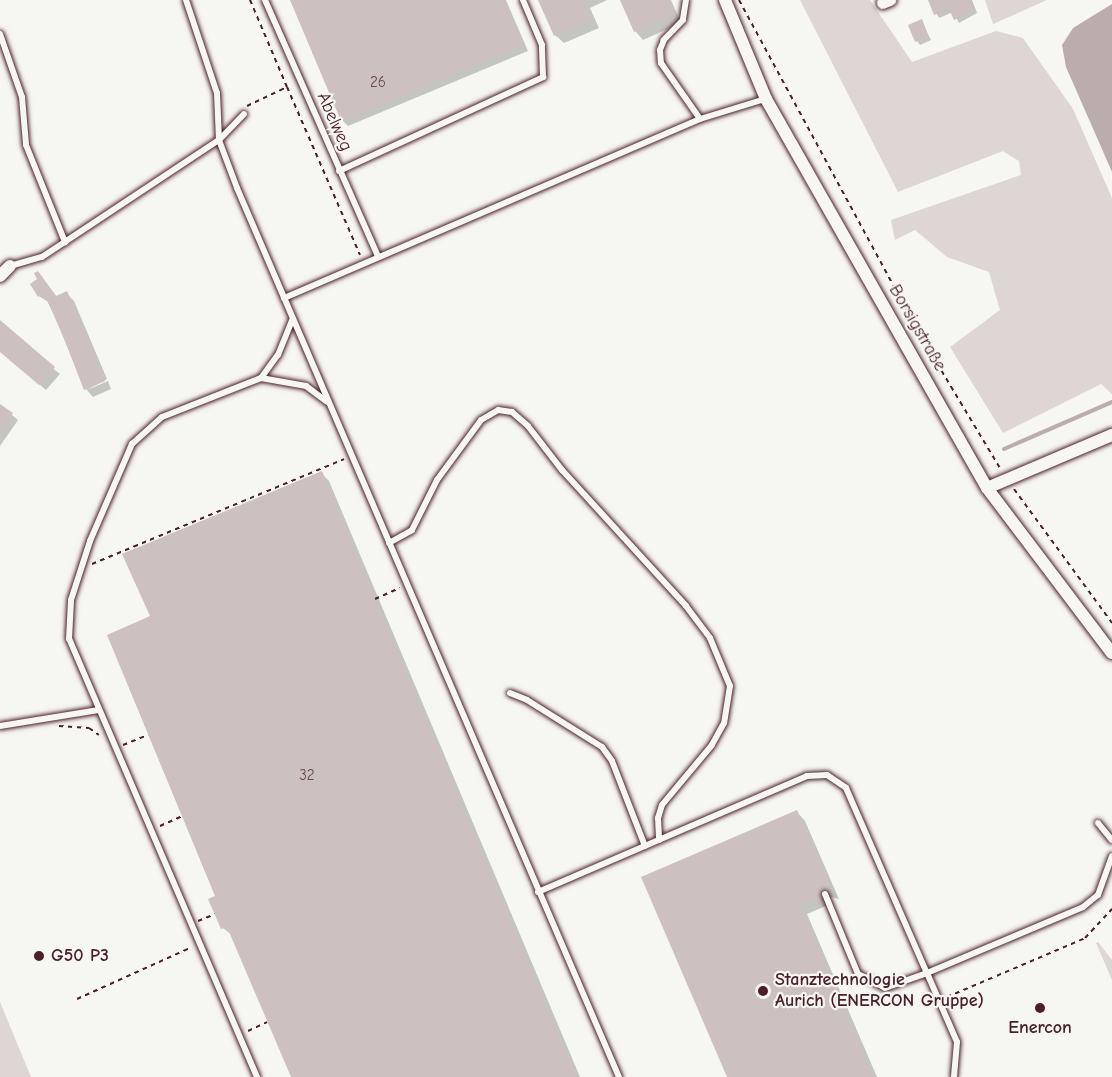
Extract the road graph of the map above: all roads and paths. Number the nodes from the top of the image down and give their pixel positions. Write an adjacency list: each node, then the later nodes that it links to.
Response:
1 (186, 0): 13 (lane)
2 (250, 0): 9 (path)
3 (265, 0): 14 (lane, Abelweg)
4 (523, 0): 14 (lane)
5 (686, 0): 12 (lane)
6 (724, 0): 10 (street, Borsigstraße)
7 (739, 0): 26 (path, Borsigstraße)
8 (0, 34): 15 (lane)
9 (287, 87): 11 (path); 17 (path)
10 (766, 99): 12 (lane); 27 (street, Borsigstraße)
11 (244, 114): 13 (lane)
12 (700, 119): 16 (lane)
13 (219, 140): 15 (lane); 20 (lane)
14 (339, 171): 16 (lane, Abelweg)
15 (65, 242): 18 (lane)
16 (378, 256): 17 (lane)
17 (363, 262): 20 (lane)
18 (10, 266): 19 (street)
19 (0, 276)
20 (284, 297): 21 (lane)
21 (292, 320): 22 (lane); 23 (lane)
22 (261, 378): 23 (lane); 29 (lane)
23 (330, 404): 25 (lane)
24 (1112, 435): 26 (street)
25 (352, 456): 28 (lane); 29 (path)
26 (1007, 479): 27 (street); 32 (path, Borsigstraße)
27 (987, 488): 33 (street, Borsigstraße)
28 (389, 543): 30 (lane); 44 (lane)
29 (81, 569): 35 (lane)
30 (407, 585): 31 (path); 48 (lane)
31 (375, 599)
32 (1112, 622)
33 (1112, 653)
34 (510, 693): 46 (lane)
35 (99, 710): 36 (lane); 38 (lane)
36 (0, 726)
37 (49, 727): 38 (path)
38 (110, 733): 40 (lane)
39 (148, 735): 40 (path)
40 (116, 748): 43 (lane)
41 (182, 816): 43 (path)
42 (1098, 823): 45 (lane)
43 (151, 830): 52 (lane)
44 (659, 840): 46 (lane); 54 (lane)
45 (1112, 840)
46 (645, 846): 48 (lane)
47 (1112, 856): 54 (lane)
48 (538, 892): 60 (lane)
49 (825, 894): 54 (lane)
50 (1112, 909): 56 (path)
51 (215, 914): 52 (path)
52 (192, 924): 53 (lane)
53 (200, 943): 55 (path); 58 (lane)
54 (927, 973): 56 (lane)
55 (76, 999)
56 (940, 1000): 61 (lane)
57 (267, 1022): 58 (path)
58 (239, 1035): 59 (lane)
59 (257, 1077)
60 (619, 1077)
61 (954, 1077)

